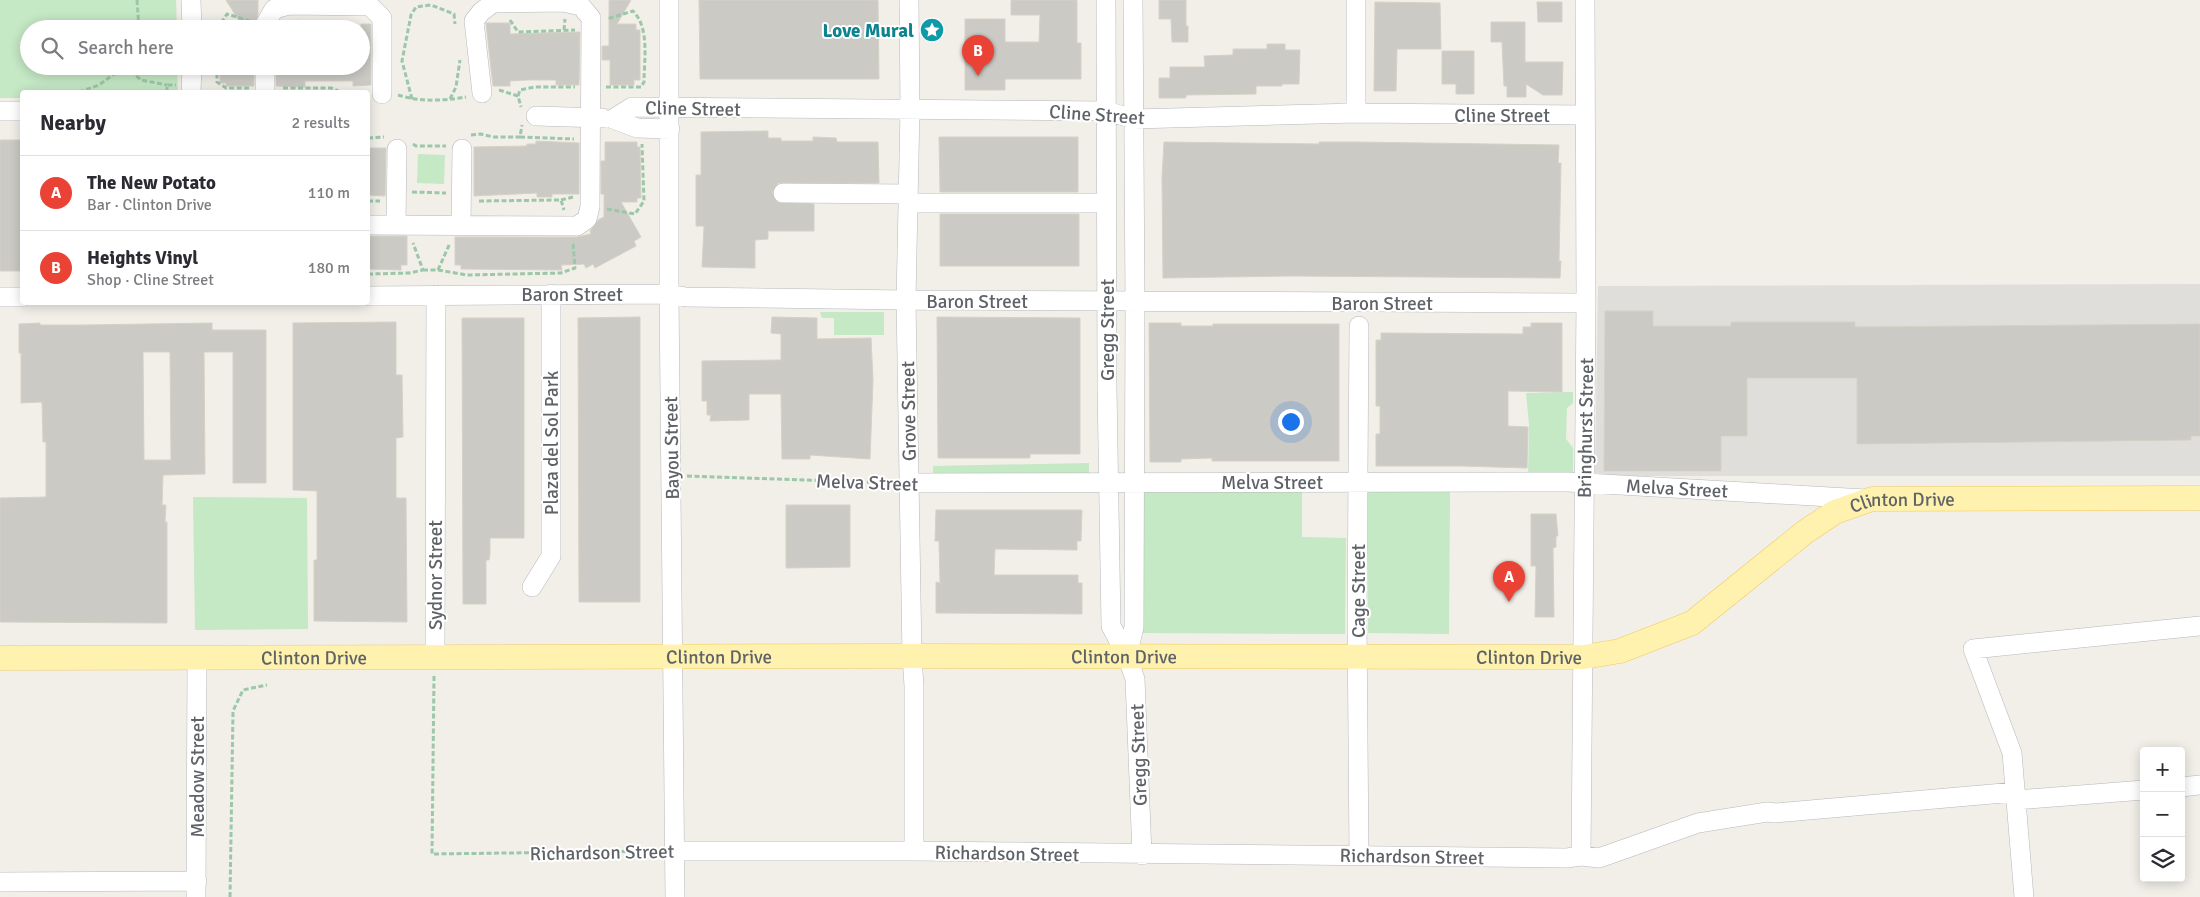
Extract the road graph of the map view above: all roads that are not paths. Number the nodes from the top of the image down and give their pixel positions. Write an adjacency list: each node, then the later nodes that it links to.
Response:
1 (192, 0): 8 (street)
2 (669, 0): 16 (street, Bayou Street)
3 (908, 0): 17 (street, Grove Street)
4 (1106, 0): 20 (street, Gregg Street)
5 (1132, 0): 25 (street, Gregg Street)
6 (1356, 0): 21 (street)
7 (1585, 0): 22 (street, Bringhurst Street)
8 (192, 20)
9 (269, 20): 14 (street)
10 (192, 75): 12 (street)
11 (265, 75): 13 (street)
12 (192, 90)
13 (265, 90)
14 (374, 93)
15 (482, 93): 24 (street)
16 (670, 109): 17 (street, Cline Street); 26 (street, Cline Street); 27 (street, Bayou Street)
17 (910, 110): 20 (street, Cline Street); 31 (street, Grove Street)
18 (0, 111): 19 (street)
19 (20, 111)
20 (1106, 111): 25 (street, Cline Street); 32 (street, Gregg Street)
21 (1356, 113): 22 (street, Cline Street); 25 (street, Cline Street)
22 (1585, 115): 45 (street, Bringhurst Street)
23 (527, 118): 24 (street, Cline Street)
24 (590, 118): 26 (street, Cline Street); 35 (street)
25 (1134, 118): 44 (street, Gregg Street)
26 (613, 119): 27 (street, Cline Street)
27 (670, 129): 37 (street, Bayou Street)
28 (460, 142): 35 (street)
29 (397, 143): 34 (street)
30 (783, 193): 31 (street)
31 (908, 198): 32 (street); 42 (street, Grove Street)
32 (1107, 203): 43 (street, Gregg Street)
33 (370, 225): 34 (street)
34 (404, 225): 35 (street)
35 (461, 225)
36 (551, 294): 37 (street, Baron Street); 38 (street, Baron Street); 54 (street, Plaza del Sol Park)
37 (669, 294): 42 (street, Baron Street); 56 (street, Bayou Street)
38 (436, 295): 39 (street, Baron Street); 63 (street, Sydnor Street)
39 (370, 296)
40 (0, 297): 41 (street)
41 (20, 297)
42 (906, 300): 43 (street, Baron Street); 50 (street, Grove Street)
43 (1108, 301): 44 (street, Baron Street); 47 (street, Gregg Street)
44 (1135, 302): 45 (street, Baron Street); 48 (street, Gregg Street)
45 (1586, 303): 51 (street, Bringhurst Street)
46 (1359, 326): 49 (street, Cage Street)
47 (1109, 482): 48 (street, Melva Street); 50 (street, Melva Street); 58 (street, Gregg Street)
48 (1135, 482): 49 (street, Melva Street); 58 (street, Gregg Street)
49 (1358, 482): 51 (street, Melva Street); 59 (street, Cage Street)
50 (910, 483): 57 (street, Grove Street)
51 (1584, 483): 53 (street, Melva Street); 60 (street, Bringhurst Street)
52 (2200, 498): 53 (main road, Clinton Drive)
53 (1872, 499): 60 (main road, Clinton Drive)
54 (532, 587)
55 (2200, 626): 67 (street)
56 (673, 656): 57 (main road, Clinton Drive); 63 (main road, Clinton Drive); 68 (street, Bayou Street)
57 (912, 656): 58 (main road, Clinton Drive); 69 (street, Grove Street)
58 (1127, 656): 59 (main road, Clinton Drive); 70 (street, Gregg Street)
59 (1358, 656): 60 (main road, Clinton Drive); 71 (street, Cage Street)
60 (1584, 657): 72 (street, Bringhurst Street)
61 (0, 658): 62 (main road, Clinton Drive)
62 (197, 658): 63 (main road, Clinton Drive); 74 (street, Meadow Street)
63 (435, 658)
64 (2200, 785): 65 (street)
65 (2185, 787)
66 (2140, 790): 67 (street, Richardson Street)
67 (2015, 796): 72 (street, Richardson Street); 76 (street)
68 (675, 851): 69 (street, Richardson Street); 75 (street, Bayou Street)
69 (914, 851): 70 (street, Richardson Street)
70 (1142, 855): 71 (street, Richardson Street)
71 (1359, 856): 72 (street, Richardson Street)
72 (1582, 856)
73 (0, 882): 74 (street)
74 (196, 889)
75 (675, 897)
76 (2024, 897)

